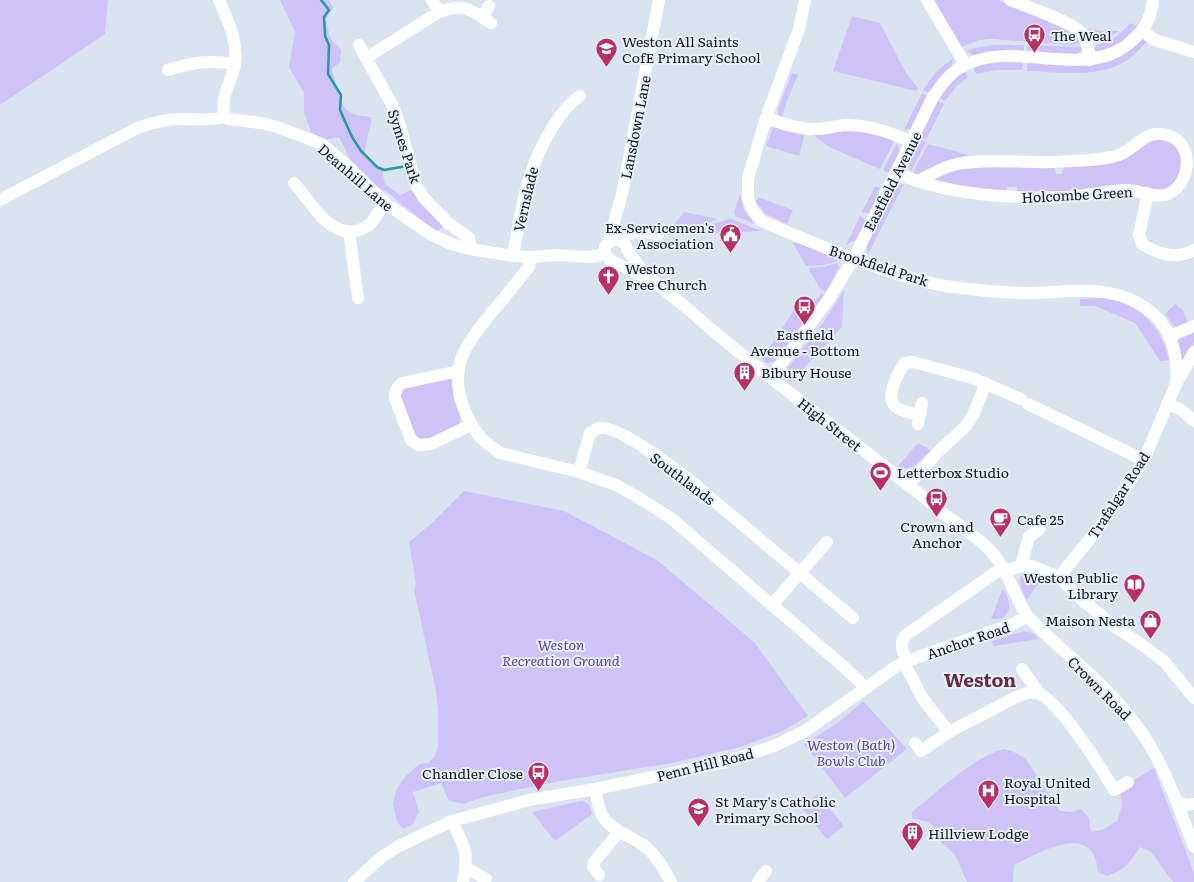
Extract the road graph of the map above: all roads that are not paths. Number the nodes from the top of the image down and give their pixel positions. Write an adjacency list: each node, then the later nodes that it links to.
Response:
1 (219, 0): 15 (street)
2 (432, 0): 9 (street)
3 (658, 0): 25 (street, Lansdown Lane)
4 (805, 0): 20 (street, Brookfield Park)
5 (927, 0): 16 (street)
6 (1010, 0): 14 (street)
7 (1153, 0): 10 (street, Eastfield Avenue)
8 (489, 6): 9 (street)
9 (439, 12): 13 (street)
10 (1142, 31): 12 (street); 14 (street, Eastfield Avenue)
11 (359, 45): 13 (street, Symes Park)
12 (1194, 52)
13 (366, 58): 33 (street, Symes Park)
14 (1090, 60): 16 (street, Eastfield Avenue)
15 (234, 64): 17 (street); 19 (street)
16 (965, 64): 21 (street, Eastfield Avenue)
17 (168, 70)
18 (580, 96): 35 (street, Vernslade)
19 (225, 117): 27 (street, Deanhill Lane); 28 (street, Deanhill Lane)
20 (766, 118): 21 (street); 38 (street, Brookfield Park)
21 (911, 142): 22 (street, Eastfield Avenue)
22 (896, 173): 23 (street, Holcombe Green); 38 (street, Eastfield Avenue)
23 (919, 181): 26 (street, Holcombe Green); 26 (street, Holcombe Green)
24 (294, 183): 29 (street)
25 (622, 194): 31 (street, Lansdown Lane); 32 (street, Lansdown Lane)
26 (1148, 194): 34 (street)
27 (0, 200)
28 (385, 203): 29 (street); 33 (street, Deanhill Lane)
29 (349, 232): 40 (street)
30 (658, 235): 32 (street)
31 (609, 241): 32 (street); 37 (street)
32 (625, 244): 37 (street); 39 (street, High Street)
33 (470, 249): 35 (street, Deanhill Lane)
34 (1194, 250)
35 (513, 256): 36 (street, Deanhill Lane)
36 (530, 258): 37 (street, Deanhill Lane); 44 (street)
37 (610, 258): 39 (street, High Street)
38 (854, 258): 42 (street, Brookfield Park); 45 (street, Eastfield Avenue)
39 (656, 281): 45 (street, High Street)
40 (361, 292)
41 (1194, 326): 42 (street)
42 (1170, 336): 47 (street, Brookfield Park)
43 (1194, 352): 47 (street, Trafalgar Road)
44 (459, 371): 51 (street); 51 (street)
45 (771, 377): 54 (street, High Street)
46 (986, 383): 49 (street); 52 (street); 54 (street)
47 (1176, 384): 48 (street, Trafalgar Road)
48 (1167, 404): 50 (street); 52 (street, Trafalgar Road)
49 (920, 414)
50 (1194, 421)
51 (471, 425): 53 (street)
52 (1144, 460): 60 (street, Trafalgar Road)
53 (579, 472): 59 (street, Southlands); 61 (street)
54 (908, 485): 58 (street, High Street)
55 (1040, 528): 57 (street)
56 (825, 541): 59 (street)
57 (1021, 566): 58 (street); 60 (street)
58 (1003, 569): 62 (street, Crown Road); 64 (street)
59 (800, 573): 61 (street); 63 (street, Southlands)
60 (1059, 576): 68 (street)
61 (772, 605): 66 (street)
62 (1027, 616): 64 (street, Anchor Road); 73 (street, Crown Road)
63 (853, 618)
64 (905, 662): 66 (street, Penn Hill Road); 69 (street)
65 (1022, 669): 67 (street)
66 (866, 688): 72 (street, Penn Hill Road)
67 (1039, 693): 69 (street); 71 (street)
68 (1194, 698)
69 (948, 732): 70 (street)
70 (915, 743)
71 (1128, 782)
72 (595, 789): 75 (street, Penn Hill Road); 76 (street)
73 (1177, 801): 74 (street); 77 (street, Crown Road)
74 (1194, 804)
75 (452, 821): 78 (street); 81 (street, Penn Hill Road)
76 (619, 832): 80 (street); 84 (street)
77 (1194, 847)
78 (466, 868): 82 (street); 83 (street)
79 (766, 872): 85 (street)
80 (599, 875)
81 (354, 882)
82 (463, 882)
83 (484, 882)
84 (671, 882)
85 (758, 882)

